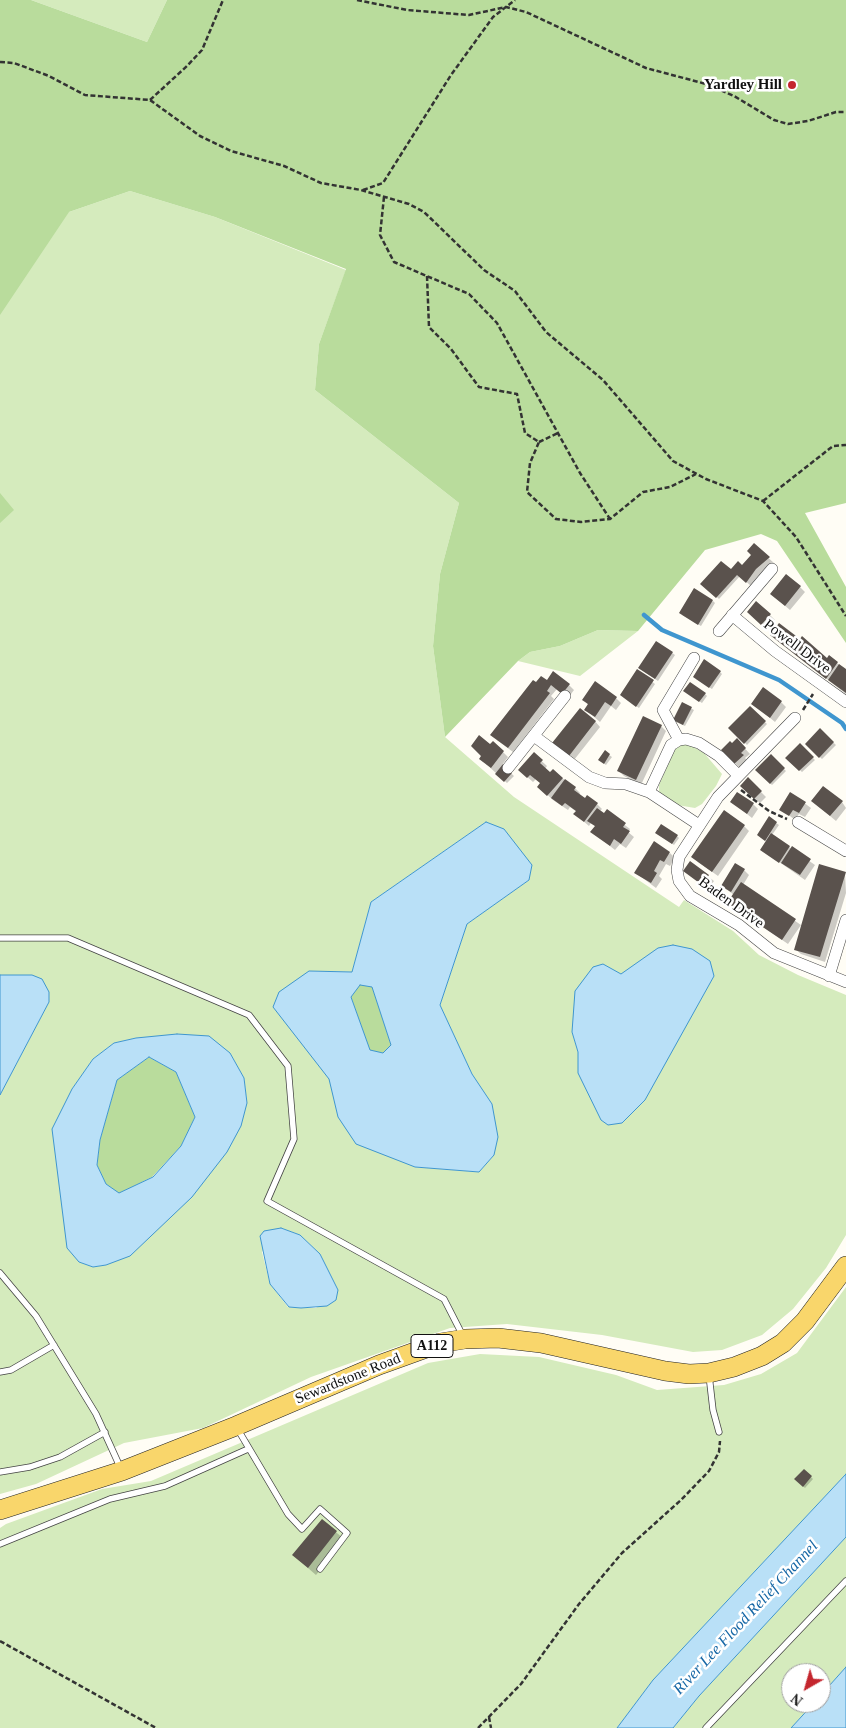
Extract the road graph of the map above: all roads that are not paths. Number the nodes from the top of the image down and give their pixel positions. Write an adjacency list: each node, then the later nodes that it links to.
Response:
1 (772, 569): 2 (street)
2 (732, 615): 3 (street); 6 (street, Powell Drive)
3 (718, 631)
4 (694, 658): 9 (street)
5 (565, 696): 8 (street)
6 (846, 702)
7 (795, 718): 11 (street, Baden Drive)
8 (534, 736): 10 (street); 12 (street)
9 (679, 740): 11 (street); 12 (street)
10 (508, 768)
11 (735, 779): 14 (street, Baden Drive)
12 (649, 792): 14 (street)
13 (798, 822): 15 (street)
14 (699, 825): 18 (street, Baden Drive)
15 (846, 852)
16 (846, 920): 18 (street)
17 (0, 938): 22 (lane)
18 (829, 976): 19 (street, Baden Drive)
19 (846, 982)
20 (846, 1266): 25 (main road, Sewardstone Road / A112)
21 (0, 1273): 23 (lane)
22 (465, 1339): 25 (main road, Sewardstone Road / A112); 26 (main road, Sewardstone Road / A112)
23 (54, 1345): 24 (lane); 27 (lane)
24 (0, 1372)
25 (709, 1373): 28 (lane)
26 (236, 1426): 29 (lane); 30 (main road, Sewardstone Road / A112)
27 (105, 1432): 30 (lane); 31 (lane)
28 (719, 1432)
29 (248, 1449): 33 (lane); 34 (lane)
30 (122, 1470): 32 (main road, Sewardstone Road / A112)
31 (0, 1472)
32 (0, 1510)
33 (0, 1544)
34 (320, 1569)
35 (846, 1580): 36 (lane)
36 (706, 1728)

